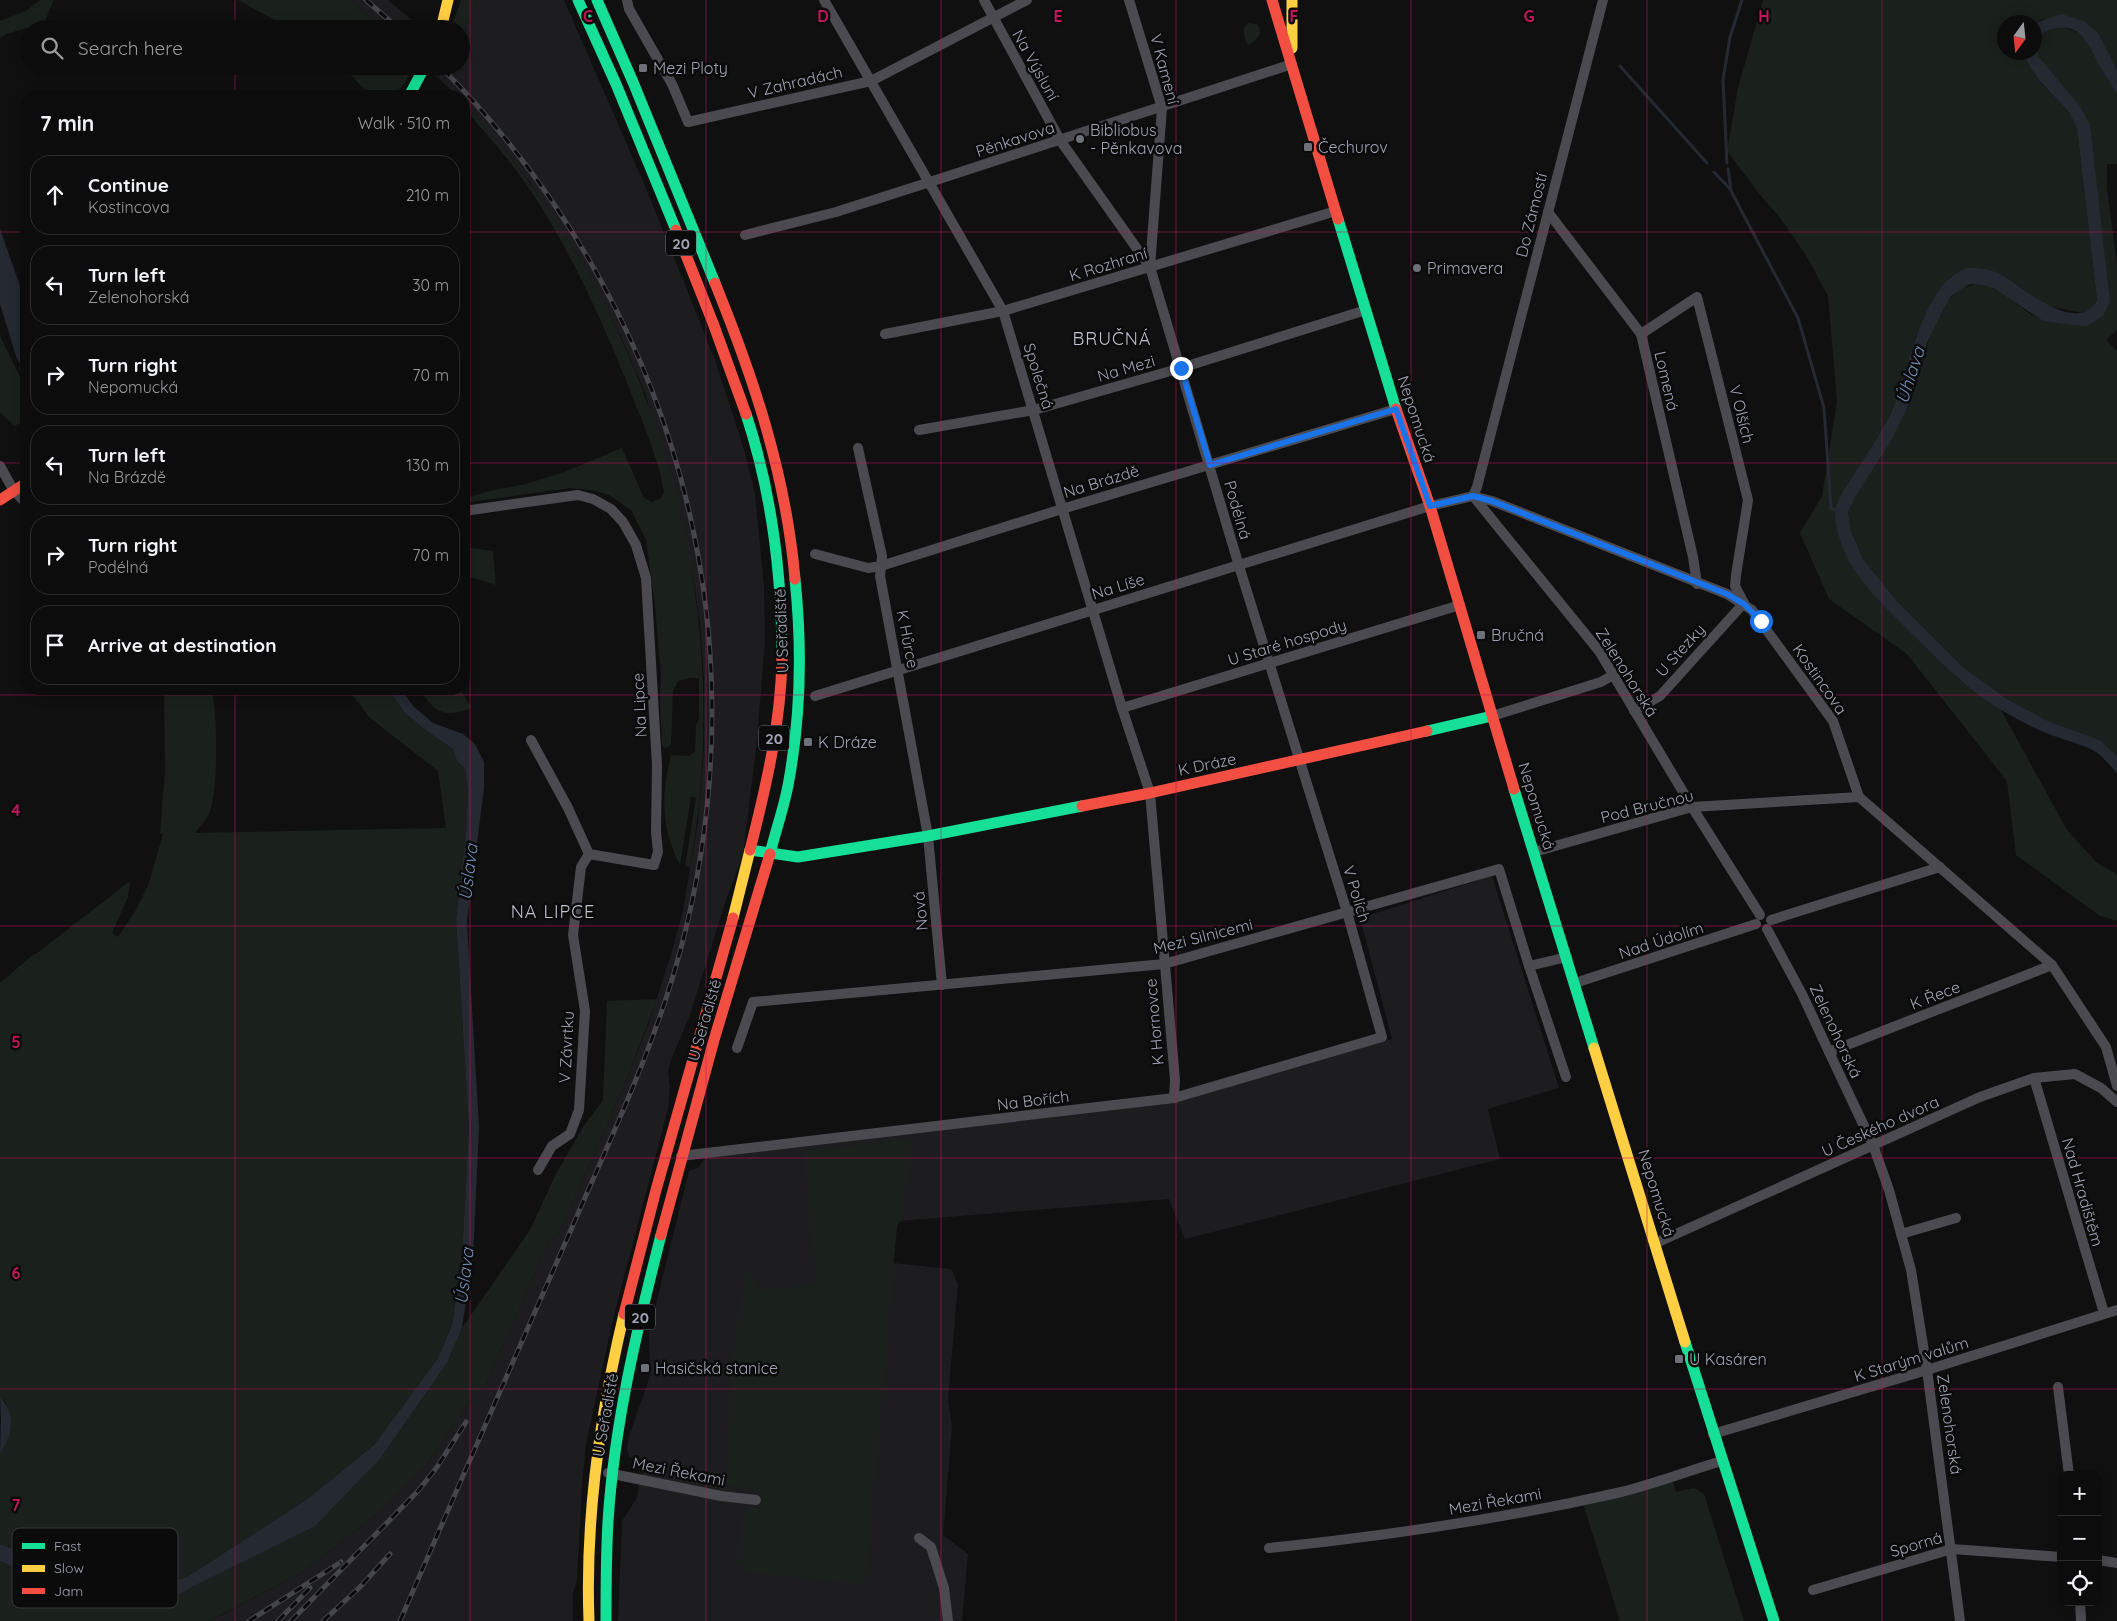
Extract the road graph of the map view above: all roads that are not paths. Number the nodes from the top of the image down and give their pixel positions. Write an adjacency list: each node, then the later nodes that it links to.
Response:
1 (448, 0): 14 (main road)
2 (578, 0): 66 (main road, U Seřadiště / 20)
3 (597, 0): 15 (main road, 20)
4 (609, 0): 15 (main road)
5 (627, 0): 18 (street, V Zahradách)
6 (824, 0): 18 (street, Společná)
7 (984, 0): 13 (street, Na Výsluní)
8 (1027, 0): 13 (street, V Zahradách)
9 (1130, 0): 20 (street, V Kamení)
10 (1272, 0): 16 (main road, Nepomucká)
11 (1292, 0): 16 (main road)
12 (1603, 0): 24 (street, Do Zámostí)
13 (993, 17): 18 (street, V Zahradách); 21 (street, Na Výsluní)
14 (443, 20)
15 (619, 49): 69 (main road, U Seřadiště / 20)
16 (1292, 64): 20 (street, Pěnkavova); 23 (main road, Nepomucká)
17 (420, 75): 19 (main road)
18 (871, 81): 22 (street, Společná)
19 (412, 90)
20 (1162, 108): 21 (street, Pěnkavova); 26 (street, V Kamení)
21 (1060, 140): 22 (street, Pěnkavova); 26 (street, Na Výsluní)
22 (930, 182): 25 (street, Pěnkavova); 28 (street, Společná)
23 (1336, 211): 26 (street, K Rozhraní); 27 (main road, Nepomucká)
24 (1548, 212): 30 (street, Lomená); 40 (street, Do Zámostí)
25 (745, 235)
26 (1150, 267): 28 (street, K Rozhraní); 31 (street, Podélná)
27 (1366, 310): 31 (street, Na Mezi); 32 (main road, Nepomucká)
28 (1003, 312): 29 (street, K Rozhraní); 33 (street, Společná)
29 (885, 334)
30 (1641, 334): 49 (street, Lomená); 50 (street, V Olších)
31 (1181, 368): 33 (street, Na Mezi); 36 (street, Podélná)
32 (1396, 409): 36 (street, Na Brázdě); 43 (main road, Nepomucká)
33 (1034, 410): 34 (street, Na Mezi); 44 (street, Společná)
34 (918, 430)
35 (858, 448): 47 (street, K Hůrce)
36 (1210, 465): 44 (street, Na Brázdě); 48 (street, Podélná)
37 (0, 466): 39 (street)
38 (20, 487): 39 (main road)
39 (14, 491): 41 (street); 42 (main road)
40 (1473, 496): 43 (street); 49 (street, Kostincova); 55 (street, Zelenohorská)
41 (20, 497)
42 (0, 500)
43 (1430, 506): 48 (street, Na Líše); 51 (main road, Nepomucká)
44 (1062, 508): 47 (street, Na Brázdě); 52 (street, Společná)
45 (470, 510): 68 (street, Na Lipce)
46 (815, 554): 47 (street, Na Brázdě)
47 (881, 566): 54 (street, K Hůrce)
48 (1239, 566): 52 (street, Na Líše); 53 (street, Podélná)
49 (1697, 584): 50 (street, Kostincova)
50 (1744, 604): 58 (street, U Stezky); 63 (street, Kostincova)
51 (1460, 605): 53 (street, U Staré hospody); 59 (main road, Nepomucká)
52 (1094, 609): 54 (street, Na Líše); 57 (street, Společná)
53 (1270, 663): 57 (street, U Staré hospody); 61 (street, Podélná)
54 (898, 669): 56 (street, Na Líše); 65 (street, K Hůrce)
55 (1613, 675): 58 (street, Zelenohorská); 59 (street)
56 (815, 696)
57 (1122, 708): 62 (street, Společná)
58 (1634, 710): 64 (street, Zelenohorská)
59 (1492, 716): 61 (main road, K Dráze); 67 (main road, Nepomucká)
60 (531, 740): 68 (street)
61 (1300, 760): 62 (main road, K Dráze); 71 (street, V Polích)
62 (1150, 793): 65 (main road, K Dráze); 75 (street, K Hornovce)
63 (1859, 797): 64 (street, Pod Bručnou); 70 (street, Kostincova)
64 (1692, 807): 67 (street, Pod Bručnou); 72 (street, Zelenohorská)
65 (928, 836): 69 (main road, K Dráze); 79 (street, Nová)
66 (750, 850): 69 (main road, K Dráze); 100 (main road, U Seřadiště / 20)
67 (1534, 852): 74 (main road, Nepomucká)
68 (589, 854): 90 (street, V Závrtku)
69 (770, 854): 89 (main road, U Seřadiště / 20)
70 (1940, 868): 73 (street); 76 (street, Kostincova)
71 (1347, 912): 75 (street, Mezi Silnicemi); 77 (street, Mezi Silnicemi); 80 (street, V Polích)
72 (1758, 920): 73 (street); 78 (street, Nad Údolím)
73 (1769, 925): 82 (street, Zelenohorská)
74 (1567, 957): 77 (street); 78 (main road, Nepomucká)
75 (1164, 964): 79 (street, Mezi Silnicemi); 86 (street, K Hornovce)
76 (2052, 965): 82 (street, K Řece); 85 (street, Kostincova)
77 (1529, 966): 83 (street)
78 (1575, 983): 93 (main road, Nepomucká)
79 (942, 984): 81 (street, Mezi Silnicemi)
80 (1382, 1037): 86 (street, Na Bořích)
81 (737, 1048)
82 (1829, 1052): 88 (street, Zelenohorská)
83 (1566, 1077)
84 (2034, 1078): 87 (street, U Českého dvora); 88 (street, U Českého dvora); 95 (street, Nad Hradištěm)
85 (2117, 1086)
86 (1174, 1098): 89 (street, Na Bořích)
87 (2117, 1102)
88 (1873, 1145): 92 (street, Zelenohorská); 93 (street, U Českého dvora)
89 (681, 1156): 102 (main road, U Seřadiště / 20)
90 (538, 1170)
91 (1956, 1218): 92 (street)
92 (1901, 1234): 96 (street, Zelenohorská)
93 (1656, 1243): 98 (main road, Nepomucká)
94 (2117, 1310): 95 (street, K Starým valům)
95 (2104, 1313): 96 (street, K Starým valům)
96 (1928, 1370): 98 (street, K Starým valům); 106 (street, Zelenohorská)
97 (2058, 1387): 101 (street)
98 (1713, 1434): 99 (main road, Nepomucká)
99 (1722, 1460): 105 (street, Mezi Řekami); 115 (main road, Nepomucká)
100 (595, 1471): 102 (street, Mezi Řekami); 112 (main road, U Seřadiště / 20)
101 (2068, 1471)
102 (611, 1474): 103 (street, Mezi Řekami); 113 (main road, U Seřadiště / 20)
103 (756, 1500)
104 (919, 1538): 114 (street)
105 (1269, 1548)
106 (1952, 1548): 107 (street, Sporná); 110 (street, Sporná); 116 (street, Zelenohorská)
107 (2057, 1557)
108 (2102, 1561): 109 (street)
109 (2117, 1563)
110 (1813, 1590)
111 (2080, 1606): 117 (street)
112 (589, 1621)
113 (606, 1621)
114 (948, 1621)
115 (1774, 1621)
116 (1960, 1621)
117 (2081, 1621)

